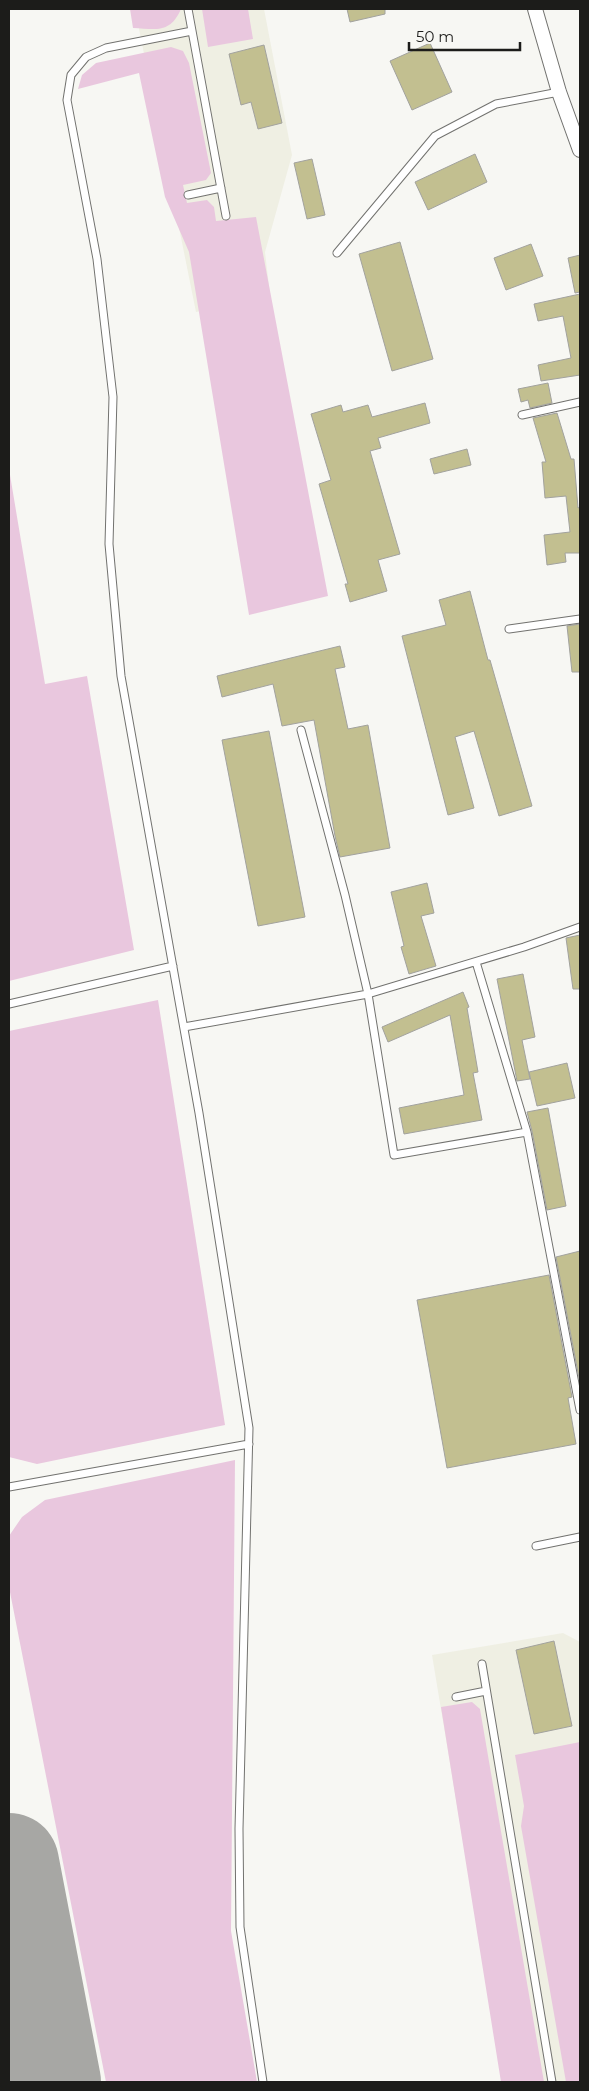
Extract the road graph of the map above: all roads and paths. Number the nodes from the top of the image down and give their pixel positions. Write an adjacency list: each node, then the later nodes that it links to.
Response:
1 (188, 9): 3 (lane)
2 (535, 9): 4 (street)
3 (192, 31): 6 (lane); 17 (lane)
4 (559, 92): 5 (street); 9 (lane)
5 (580, 150)
6 (221, 188): 7 (lane); 8 (lane)
7 (188, 195)
8 (226, 216)
9 (337, 254)
10 (580, 402): 11 (lane)
11 (522, 414)
12 (580, 619): 13 (lane)
13 (509, 629)
14 (301, 730): 18 (lane)
15 (580, 927): 16 (lane)
16 (476, 962): 18 (lane); 21 (lane)
17 (173, 966): 19 (lane); 20 (lane)
18 (368, 994): 20 (lane); 21 (lane)
19 (9, 1004)
20 (184, 1027): 23 (lane)
21 (527, 1132): 22 (lane)
22 (580, 1410)
23 (249, 1444): 24 (lane); 30 (lane)
24 (9, 1487)
25 (580, 1537): 26 (lane)
26 (536, 1546)
27 (482, 1664): 28 (lane)
28 (486, 1691): 29 (lane); 31 (lane)
29 (456, 1697)
30 (263, 2082)
31 (552, 2082)

